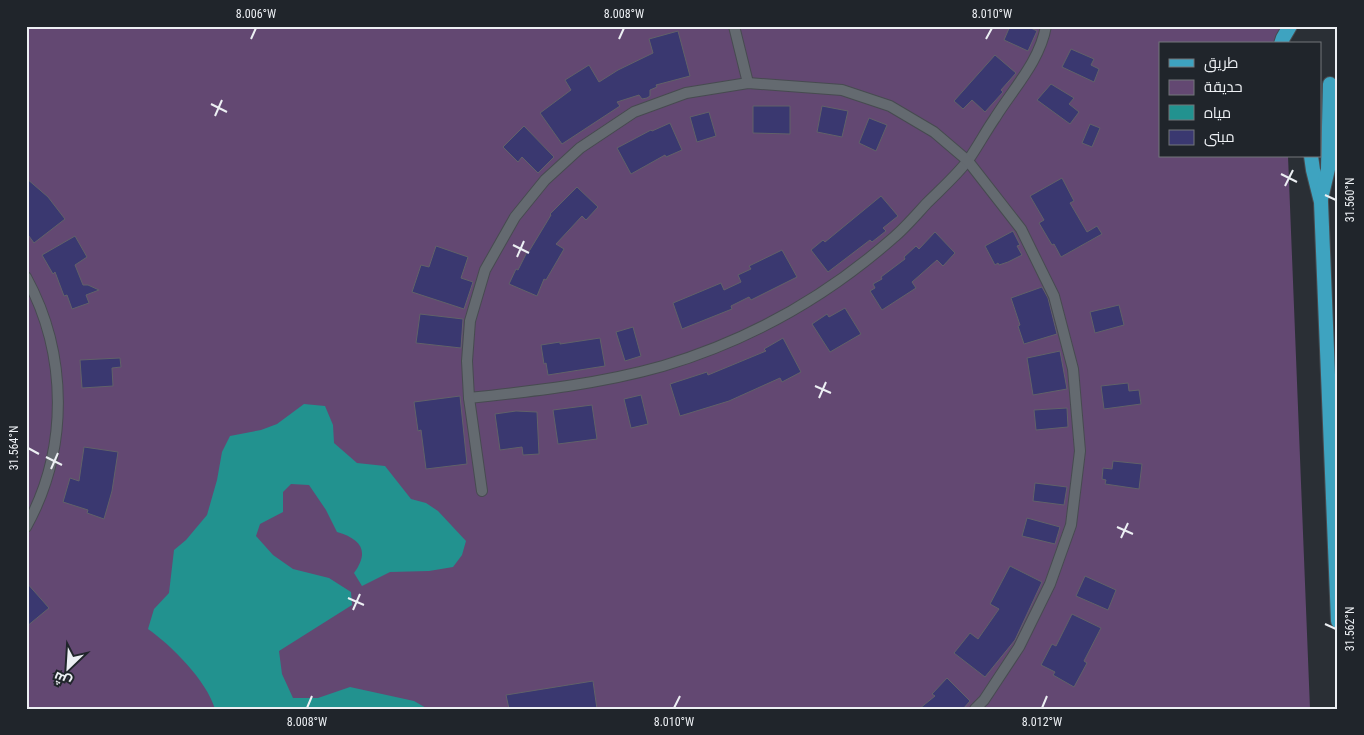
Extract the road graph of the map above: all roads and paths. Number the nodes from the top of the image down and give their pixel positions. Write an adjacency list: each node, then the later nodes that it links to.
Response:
1 (734, 26): 6 (street)
2 (1046, 26): 8 (street)
3 (1290, 26): 4 (main road)
4 (1282, 42)
5 (1329, 83): 9 (main road)
6 (748, 84): 8 (street); 11 (street)
7 (1311, 158): 9 (main road)
8 (968, 161): 11 (street); 15 (street)
9 (1320, 202): 14 (main road)
10 (26, 277): 13 (street)
11 (469, 398): 12 (street)
12 (482, 491)
13 (26, 527)
14 (1338, 621)
15 (987, 704): 16 (street)
16 (975, 709)

